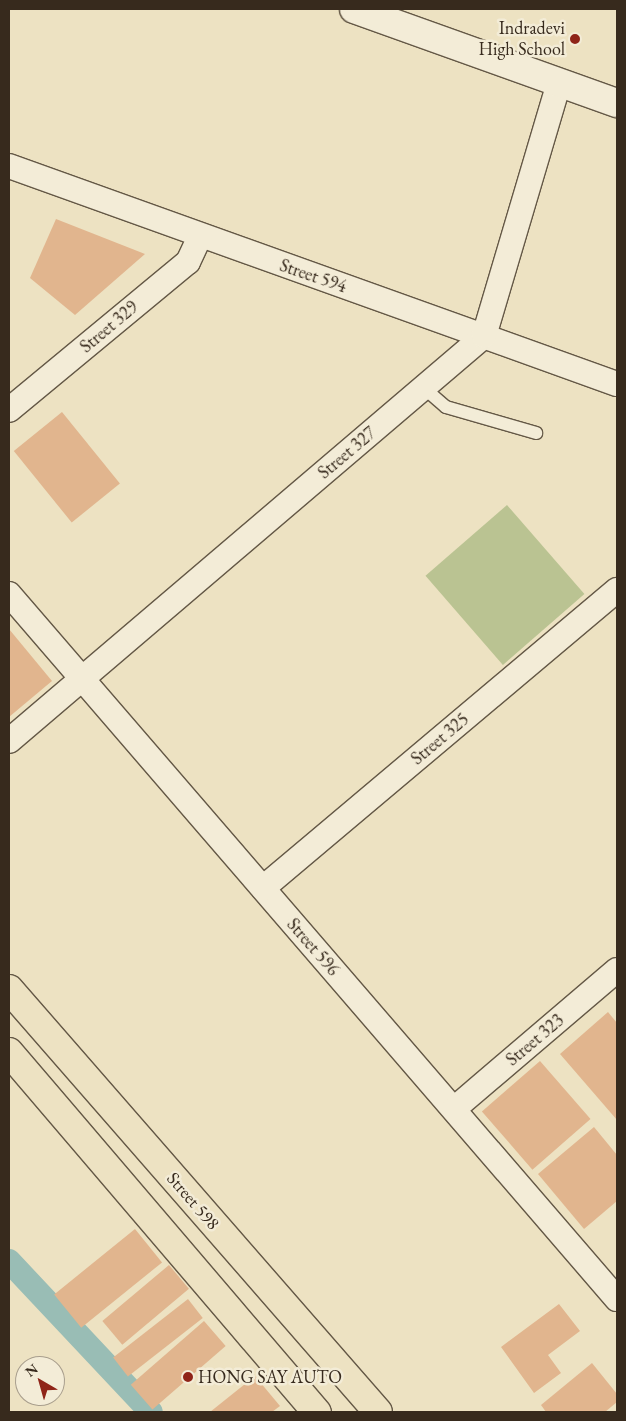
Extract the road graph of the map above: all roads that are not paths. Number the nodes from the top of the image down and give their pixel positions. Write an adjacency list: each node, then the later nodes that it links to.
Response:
1 (354, 9): 2 (street)
2 (559, 83): 3 (street); 6 (street)
3 (617, 103)
4 (9, 166): 5 (street, Street 594)
5 (200, 236): 6 (street, Street 594); 9 (street, Street 329)
6 (484, 336): 7 (street, Street 594); 8 (street, Street 327)
7 (617, 384)
8 (424, 388): 10 (lane); 13 (street, Street 327)
9 (9, 410)
10 (536, 433)
11 (617, 590): 15 (street, Street 325)
12 (9, 594): 13 (street, Street 596)
13 (82, 679): 14 (street, Street 327); 15 (street, Street 596)
14 (9, 741)
15 (262, 888): 19 (street, Street 596)
16 (617, 970): 19 (street, Street 323)
17 (9, 989): 22 (main road, Street 598)
18 (12, 1061): 21 (main road)
19 (454, 1109): 20 (street, Street 596)
20 (617, 1298)
21 (317, 1412)
22 (378, 1412)

